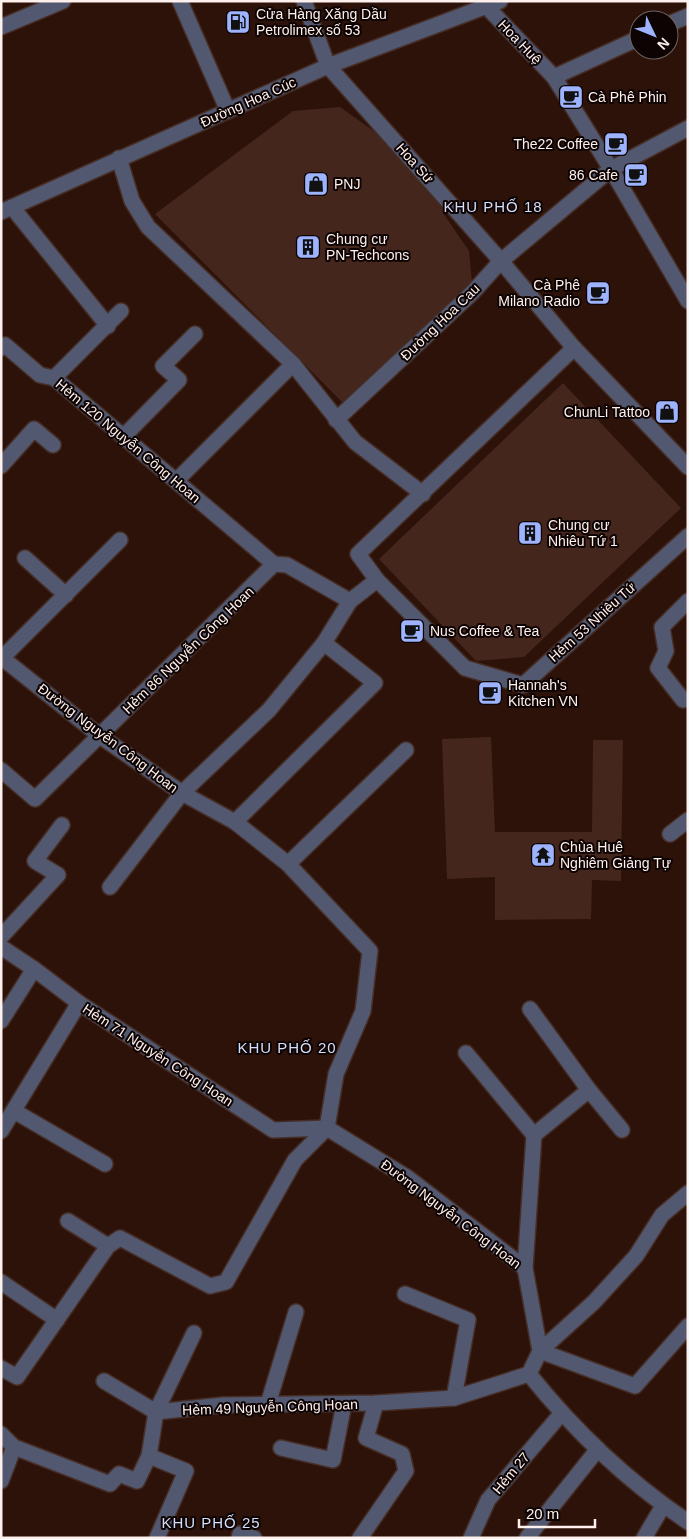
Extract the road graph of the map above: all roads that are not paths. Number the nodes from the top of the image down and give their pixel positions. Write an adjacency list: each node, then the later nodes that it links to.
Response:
1 (63, 1): 5 (street)
2 (180, 1): 9 (street)
3 (304, 1): 7 (street, Hoa Sứ)
4 (493, 4): 7 (street, Đường Hoa Cúc); 8 (street, Hoa Huệ)
5 (1, 27)
6 (629, 43): 8 (street)
7 (328, 66): 9 (street, Đường Hoa Cúc); 14 (street, Hoa Sứ)
8 (554, 77): 12 (street, Hoa Huệ)
9 (228, 111): 11 (street, Đường Hoa Cúc)
10 (688, 128): 12 (street, Đường Hoa Cau)
11 (119, 158): 13 (street, Đường Hoa Cúc); 21 (street)
12 (611, 168): 14 (street, Đường Hoa Cau); 15 (street, Hoa Huệ)
13 (6, 210): 17 (street)
14 (501, 261): 20 (street, Hoa Sứ); 23 (street, Đường Hoa Cau)
15 (688, 301)
16 (121, 311): 17 (street)
17 (108, 326): 22 (street)
18 (195, 334): 24 (street)
19 (1, 348): 22 (street, Hẻm 120 Nguyễn Công Hoan)
20 (574, 348): 27 (street, Hoa Sứ); 29 (street)
21 (293, 364): 23 (street); 28 (street)
22 (54, 378): 24 (street, Hẻm 120 Nguyễn Công Hoan)
23 (336, 420): 29 (street)
24 (124, 436): 28 (street, Hẻm 120 Nguyễn Công Hoan)
25 (53, 445): 26 (street)
26 (1, 466)
27 (688, 468)
28 (177, 480): 33 (street, Hẻm 120 Nguyễn Công Hoan)
29 (423, 494): 34 (street)
30 (688, 536): 34 (street, Hẻm 53 Nhiêu Tứ)
31 (120, 540): 35 (street)
32 (25, 558): 35 (street)
33 (274, 564): 36 (street); 41 (street, Hẻm 86 Nguyễn Công Hoan)
34 (377, 580): 36 (street)
35 (66, 595): 39 (street)
36 (350, 601): 38 (street)
37 (688, 601): 40 (street)
38 (324, 643): 44 (street); 46 (street)
39 (2, 657): 41 (street, Đường Nguyễn Công Hoan)
40 (683, 700)
41 (100, 736): 43 (street, Hẻm 86 Nguyễn Công Hoan); 44 (street, Đường Nguyễn Công Hoan)
42 (406, 750): 49 (street)
43 (1, 770)
44 (182, 793): 46 (street, Đường Nguyễn Công Hoan); 50 (street)
45 (688, 820): 48 (street)
46 (235, 822): 49 (street, Đường Nguyễn Công Hoan)
47 (62, 825): 51 (street)
48 (670, 834)
49 (288, 864): 60 (street, Đường Nguyễn Công Hoan)
50 (110, 887)
51 (1, 937)
52 (1, 947): 53 (street, Hẻm 71 Nguyễn Công Hoan)
53 (34, 968): 54 (street, Hẻm 71 Nguyễn Công Hoan); 56 (street)
54 (79, 1003): 59 (street); 60 (street, Hẻm 71 Nguyễn Công Hoan)
55 (530, 1009): 58 (street)
56 (1, 1021)
57 (466, 1053): 63 (street)
58 (589, 1090): 61 (street); 63 (street)
59 (14, 1110): 62 (street); 64 (street)
60 (327, 1128): 67 (street); 68 (street, Đường Nguyễn Công Hoan)
61 (622, 1130)
62 (1, 1131)
63 (534, 1135): 68 (street)
64 (104, 1164)
65 (688, 1193): 75 (street)
66 (68, 1221): 67 (street)
67 (108, 1246): 72 (street)
68 (525, 1268): 75 (street, Đường Nguyễn Công Hoan)
69 (1, 1282): 72 (street)
70 (405, 1294): 79 (street)
71 (296, 1312): 80 (street)
72 (57, 1320): 76 (street)
73 (688, 1326): 75 (street)
74 (194, 1333): 83 (street)
75 (540, 1351): 77 (street)
76 (1, 1368)
77 (528, 1374): 79 (street, Hẻm 49 Nguyễn Công Hoan); 84 (street)
78 (104, 1381): 83 (street)
79 (454, 1398): 82 (street, Hẻm 49 Nguyễn Công Hoan)
80 (268, 1404): 81 (street, Hẻm 49 Nguyễn Công Hoan); 83 (street, Hẻm 49 Nguyễn Công Hoan)
81 (344, 1404): 82 (street, Hẻm 49 Nguyễn Công Hoan); 87 (street)
82 (376, 1404): 96 (street)
83 (156, 1412): 89 (street)
84 (561, 1414): 88 (street); 97 (street, Hẻm 27)
85 (1, 1434): 86 (street)
86 (14, 1447): 89 (street); 90 (street)
87 (281, 1448)
88 (598, 1449): 91 (street); 98 (street)
89 (149, 1456): 93 (street)
90 (1, 1481)
91 (664, 1506): 92 (street); 99 (street)
92 (688, 1522)
93 (157, 1538)
94 (239, 1538): 95 (street)
95 (254, 1538)
96 (360, 1538)
97 (471, 1538)
98 (528, 1538)
99 (644, 1538)

